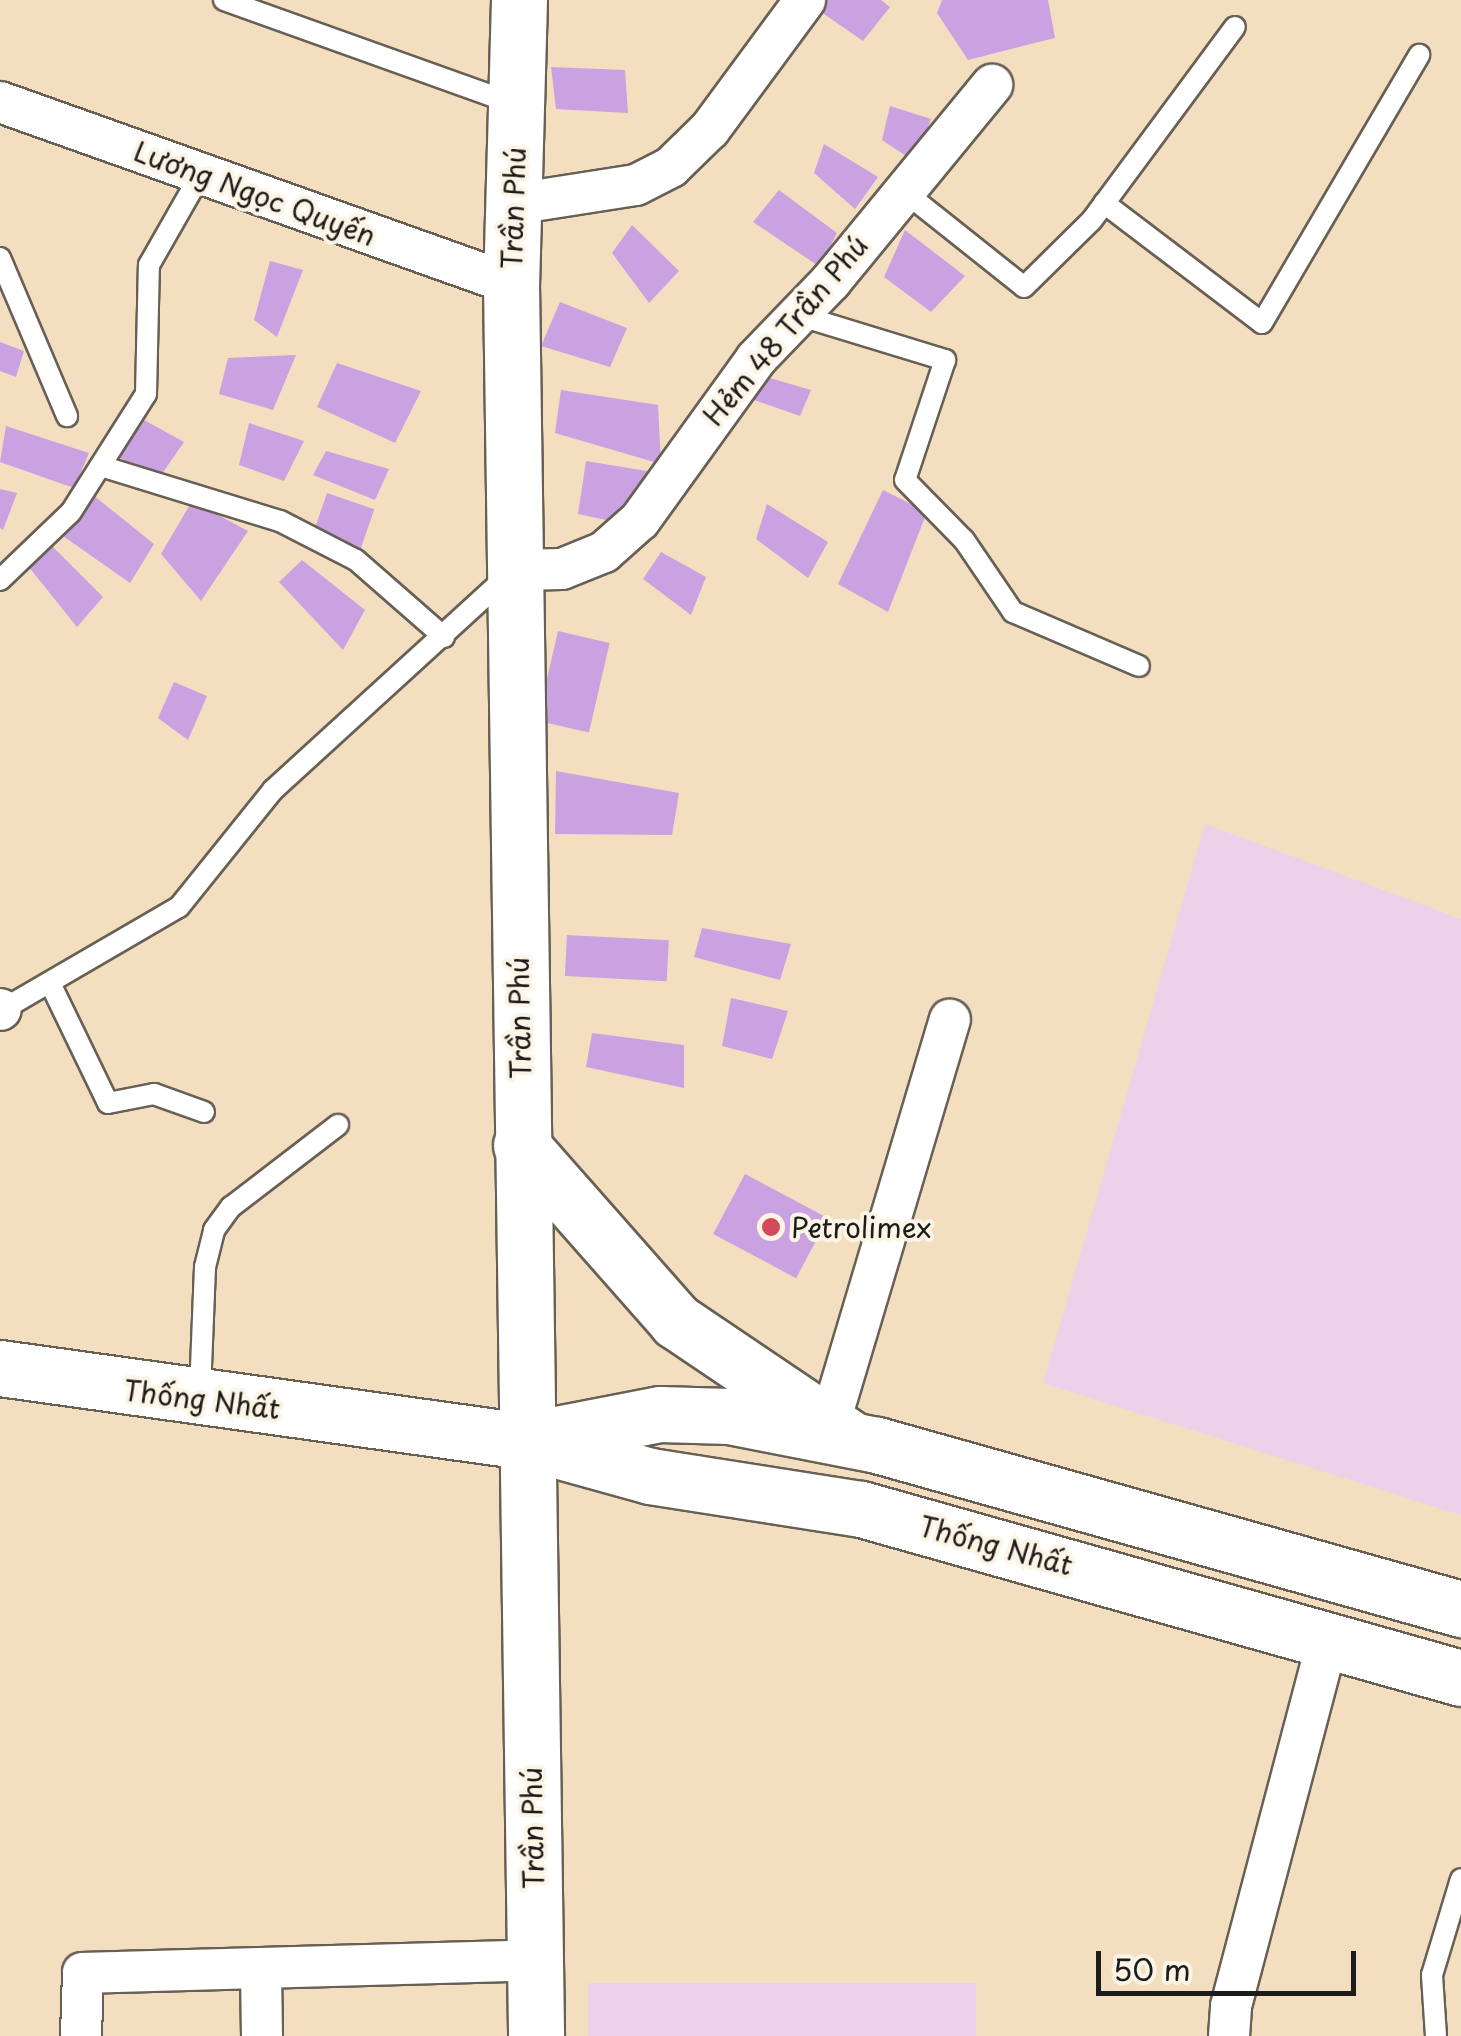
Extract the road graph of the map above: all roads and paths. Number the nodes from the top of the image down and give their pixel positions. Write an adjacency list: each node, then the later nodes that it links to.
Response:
1 (224, 0): 8 (lane)
2 (483, 0): 8 (main road, Trần Phú)
3 (519, 0): 8 (main road, Trần Phú)
4 (806, 0): 13 (street)
5 (1236, 27): 12 (lane)
6 (1419, 55): 12 (lane)
7 (992, 86): 11 (street, Hẻm 48 Trần Phú)
8 (499, 98): 13 (main road, Trần Phú); 15 (main road, Trần Phú)
9 (0, 102): 10 (street, Lương Ngọc Quyến)
10 (202, 174): 15 (street, Lương Ngọc Quyến); 18 (lane)
11 (901, 189): 12 (lane); 16 (street, Hẻm 48 Trần Phú)
12 (1104, 203)
13 (514, 204): 15 (main road, Trần Phú)
14 (0, 258): 17 (lane)
15 (493, 278): 20 (main road, Trần Phú)
16 (798, 316): 20 (street, Hẻm 48 Trần Phú); 21 (lane)
17 (67, 416)
18 (104, 467): 19 (lane); 20 (lane)
19 (0, 580)
20 (480, 603): 22 (lane); 27 (main road, Trần Phú); 31 (main road, Trần Phú)
21 (1139, 666)
22 (50, 983): 23 (lane); 25 (lane)
23 (0, 1010)
24 (950, 1020): 30 (street)
25 (204, 1112)
26 (338, 1125): 29 (lane)
27 (520, 1145): 30 (main road); 31 (main road, Trần Phú)
28 (0, 1368): 29 (main road, Thống Nhất)
29 (200, 1399): 31 (main road, Thống Nhất)
30 (852, 1436): 31 (main road, Thống Nhất); 32 (main road); 33 (main road, Thống Nhất)
31 (508, 1439): 32 (main road, Thống Nhất); 38 (main road, Trần Phú)
32 (861, 1509): 35 (main road, Thống Nhất)
33 (1351, 1574): 34 (main road, Thống Nhất); 35 (main road)
34 (1461, 1609)
35 (1328, 1638): 36 (main road, Thống Nhất); 44 (street)
36 (1461, 1678)
37 (1461, 1879): 45 (lane)
38 (517, 1960): 39 (street); 42 (main road, Trần Phú); 43 (main road, Trần Phú)
39 (261, 1972): 40 (street); 41 (street)
40 (81, 2036)
41 (262, 2036)
42 (500, 2036)
43 (536, 2036)
44 (1229, 2036)
45 (1436, 2036)

